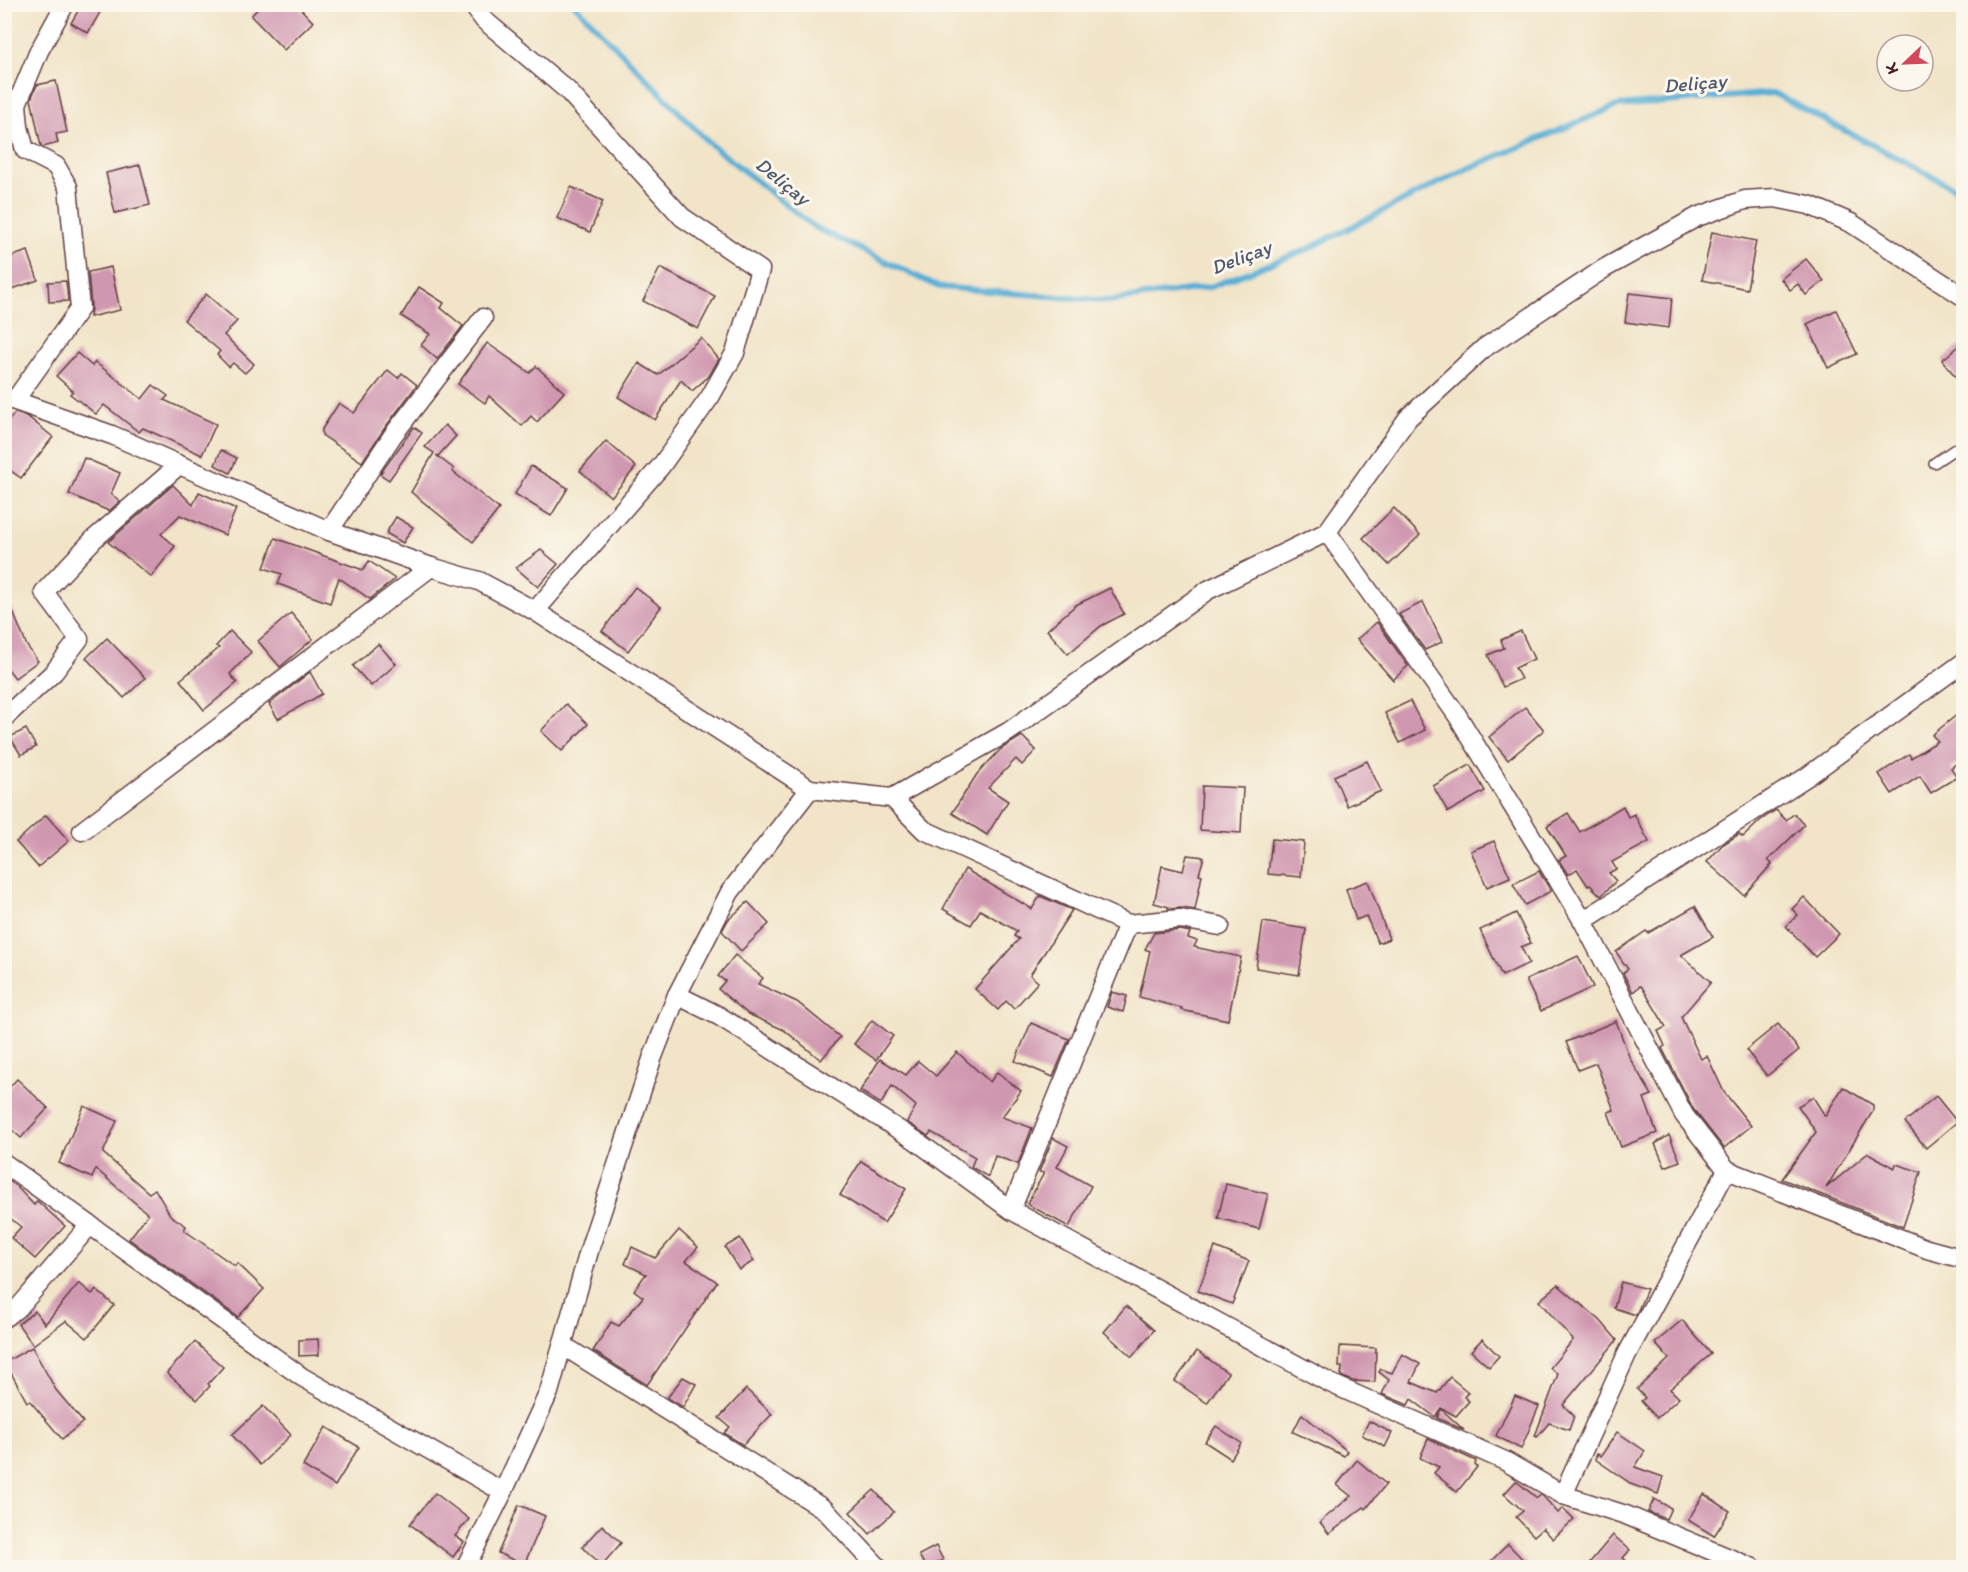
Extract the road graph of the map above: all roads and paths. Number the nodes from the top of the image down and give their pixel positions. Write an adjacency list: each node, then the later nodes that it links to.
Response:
1 (65, 4): 5 (street)
2 (472, 4): 12 (street)
3 (1964, 297): 10 (street)
4 (483, 318): 9 (street)
5 (10, 398): 8 (street)
6 (1964, 443): 7 (lane)
7 (1934, 463)
8 (179, 465): 9 (street); 14 (street)
9 (329, 531): 11 (street)
10 (1327, 532): 16 (street); 18 (street)
11 (431, 567): 12 (street); 17 (street)
12 (535, 611): 15 (street)
13 (1964, 662): 18 (street)
14 (4, 718)
15 (810, 789): 16 (street); 21 (street)
16 (891, 798): 19 (street)
17 (82, 831)
18 (1583, 921): 23 (street)
19 (1128, 924): 20 (street); 24 (street)
20 (1220, 926)
21 (677, 995): 24 (street); 28 (street)
22 (4, 1163): 25 (street)
23 (1727, 1170): 26 (street); 30 (street)
24 (1011, 1210): 30 (street)
25 (90, 1225): 27 (street); 29 (street)
26 (1964, 1259)
27 (4, 1318)
28 (562, 1345): 29 (street); 32 (street)
29 (503, 1492): 31 (street)
30 (1563, 1496): 33 (street)
31 (465, 1568)
32 (879, 1568)
33 (1753, 1568)

